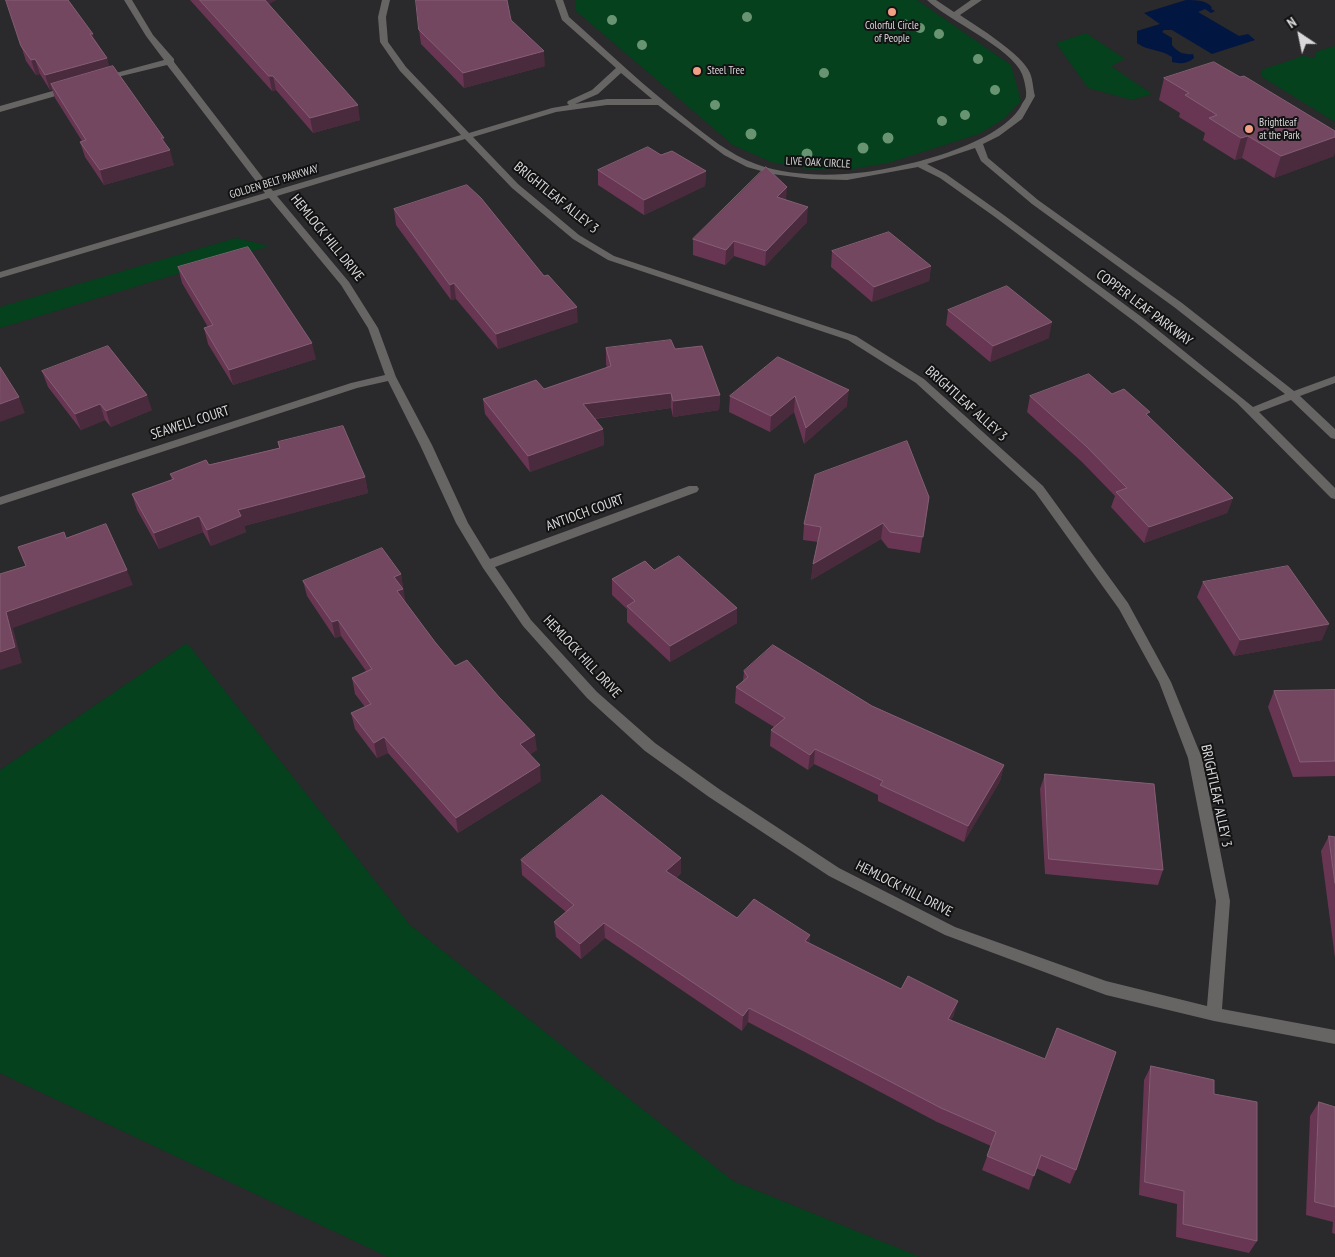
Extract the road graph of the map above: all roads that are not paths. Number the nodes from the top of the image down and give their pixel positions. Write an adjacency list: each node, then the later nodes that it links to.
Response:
1 (128, 0): 7 (street, HEMLOCK HILL DRIVE)
2 (386, 0): 14 (street, BRIGHTLEAF ALLEY 3)
3 (559, 0): 8 (street, LIVE OAK CIRCLE)
4 (931, 0): 6 (street, LIVE OAK CIRCLE)
5 (978, 0): 6 (street)
6 (954, 16): 15 (street, LIVE OAK CIRCLE)
7 (171, 62): 9 (street); 17 (street, HEMLOCK HILL DRIVE)
8 (621, 68): 11 (street, LIVE OAK CIRCLE); 13 (street, GOLDEN BELT PARKWAY)
9 (99, 81)
10 (80, 86): 12 (street)
11 (658, 102): 13 (street, GOLDEN BELT PARKWAY); 16 (street, LIVE OAK CIRCLE)
12 (0, 109)
13 (555, 110): 14 (street, GOLDEN BELT PARKWAY)
14 (466, 136): 17 (street, GOLDEN BELT PARKWAY); 28 (street, BRIGHTLEAF ALLEY 3)
15 (978, 144): 16 (street, LIVE OAK CIRCLE); 21 (street, COPPER LEAF PARKWAY)
16 (919, 164): 22 (street, COPPER LEAF PARKWAY)
17 (271, 195): 18 (street, GOLDEN BELT PARKWAY); 19 (street, HEMLOCK HILL DRIVE)
18 (0, 274)
19 (391, 377): 26 (street, SEAWELL COURT); 27 (street, HEMLOCK HILL DRIVE)
20 (1335, 379): 21 (street)
21 (1294, 396): 22 (street); 23 (street, COPPER LEAF PARKWAY)
22 (1252, 411): 25 (street, COPPER LEAF PARKWAY)
23 (1335, 435)
24 (693, 489): 27 (street, ANTIOCH COURT)
25 (1335, 496)
26 (0, 501)
27 (487, 565): 28 (street, HEMLOCK HILL DRIVE)
28 (1214, 1014): 29 (street, HEMLOCK HILL DRIVE)
29 (1335, 1037)

